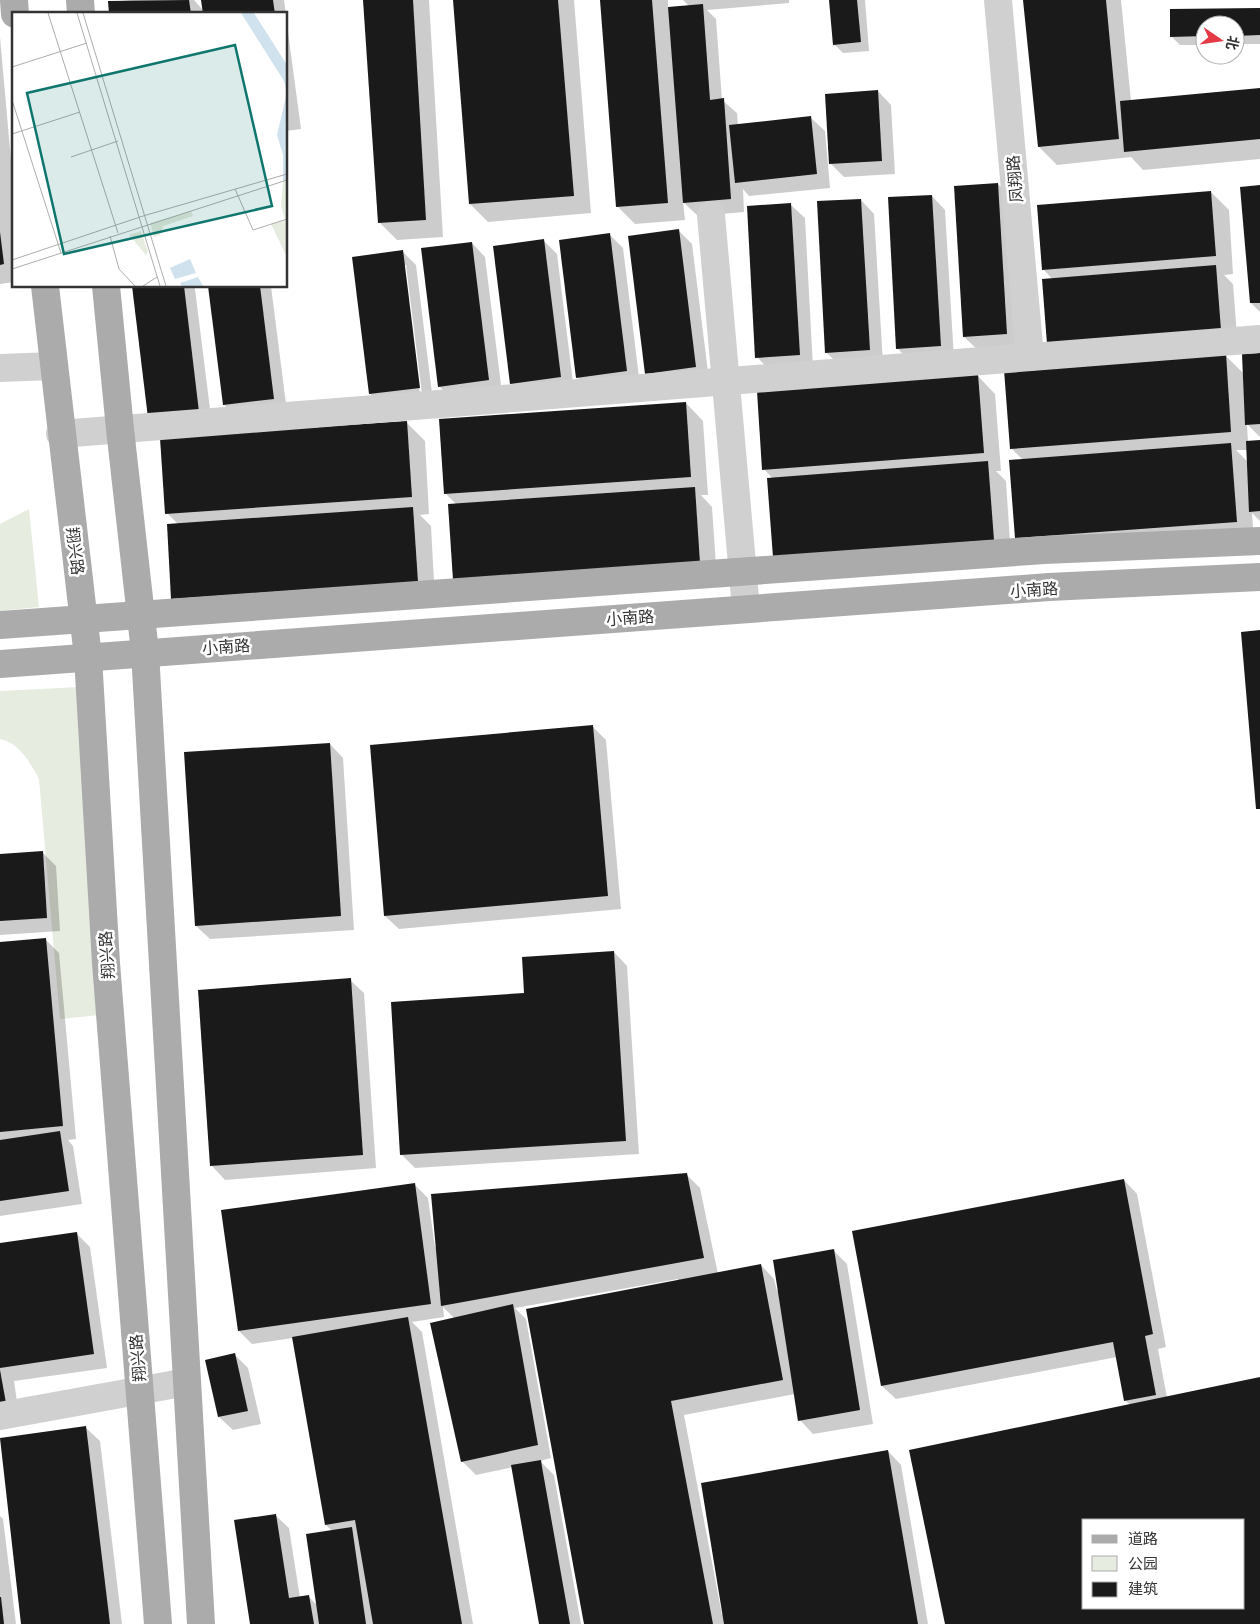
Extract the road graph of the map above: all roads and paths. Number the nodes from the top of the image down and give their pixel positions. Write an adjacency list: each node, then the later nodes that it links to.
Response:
1 (998, 0): 6 (street, 凤翔路)
2 (711, 216): 9 (street)
3 (44, 288): 7 (main road, 翔兴路)
4 (106, 288): 10 (main road)
5 (1260, 339): 6 (street)
6 (1030, 357): 9 (street)
7 (53, 366): 8 (street); 11 (main road, 翔兴路)
8 (0, 368)
9 (726, 381): 10 (street); 13 (street)
10 (120, 429): 11 (street); 16 (main road)
11 (60, 434): 17 (main road, 翔兴路)
12 (1260, 540): 13 (main road)
13 (742, 571): 15 (street); 16 (main road)
14 (1260, 577): 15 (main road, 小南路)
15 (746, 609): 19 (main road, 小南路)
16 (142, 614): 17 (main road); 19 (main road)
17 (84, 618): 18 (main road); 20 (main road, 翔兴路)
18 (0, 624)
19 (145, 652): 20 (main road, 小南路); 22 (main road)
20 (88, 657): 21 (main road, 小南路); 23 (main road, 翔兴路)
21 (0, 664)
22 (187, 1382): 23 (street); 26 (main road)
23 (140, 1391): 24 (street); 25 (main road, 翔兴路)
24 (0, 1416)
25 (158, 1624)
26 (201, 1624)

